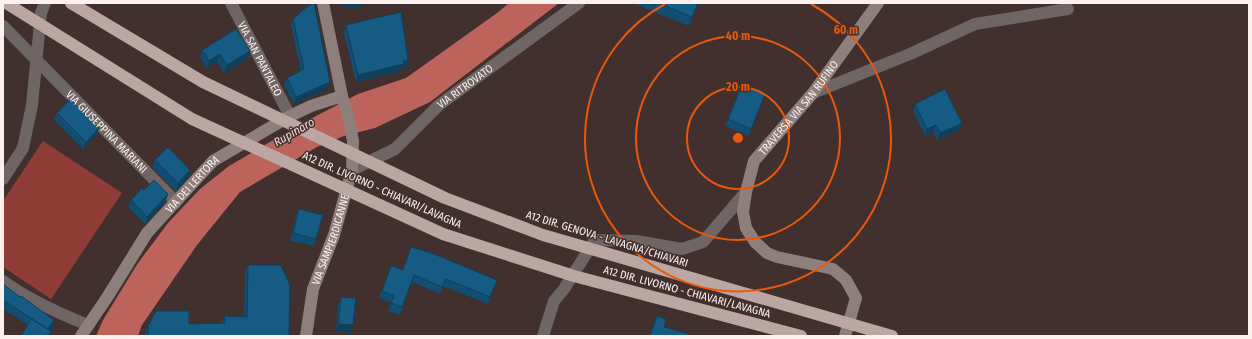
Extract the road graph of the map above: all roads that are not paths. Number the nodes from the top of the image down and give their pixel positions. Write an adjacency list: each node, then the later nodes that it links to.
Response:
1 (6, 3): 23 (highway, A12 DIR. LIVORNO - CHIAVARI/LAVAGNA, bridge)
2 (45, 3): 10 (street)
3 (71, 3): 25 (highway, A12 DIR. GENOVA - LAVAGNA/CHIAVARI, bridge)
4 (231, 3): 13 (street, VIA SAN PANTALEO)
5 (323, 3): 12 (main road, VIA SAMPIERDICANNE)
6 (579, 3): 14 (street, VIA RITROVATO)
7 (878, 3): 11 (main road, TRAVERSA VIA SAN RUFINO)
8 (1068, 9): 11 (street)
9 (3, 26): 10 (street, VIA GIUSEPPINA MARIANI)
10 (37, 61): 15 (street); 17 (street, VIA GIUSEPPINA MARIANI)
11 (813, 93): 16 (main road, TRAVERSA VIA SAN RUFINO)
12 (342, 96): 13 (main road, VIA DEI LERTORA); 14 (main road, VIA SAMPIERDICANNE)
13 (290, 116): 17 (main road, VIA DEI LERTORA)
14 (352, 170): 21 (main road, VIA SAMPIERDICANNE)
15 (3, 179)
16 (746, 192): 22 (street); 24 (main road, TRAVERSA VIA SAN RUFINO)
17 (176, 202): 19 (main road, VIA DEI LERTORA)
18 (3, 281): 19 (street)
19 (88, 325): 20 (main road, VIA DEI LERTORA)
20 (81, 336)
21 (306, 336)
22 (543, 336)
23 (801, 336)
24 (845, 336)
25 (892, 336)

